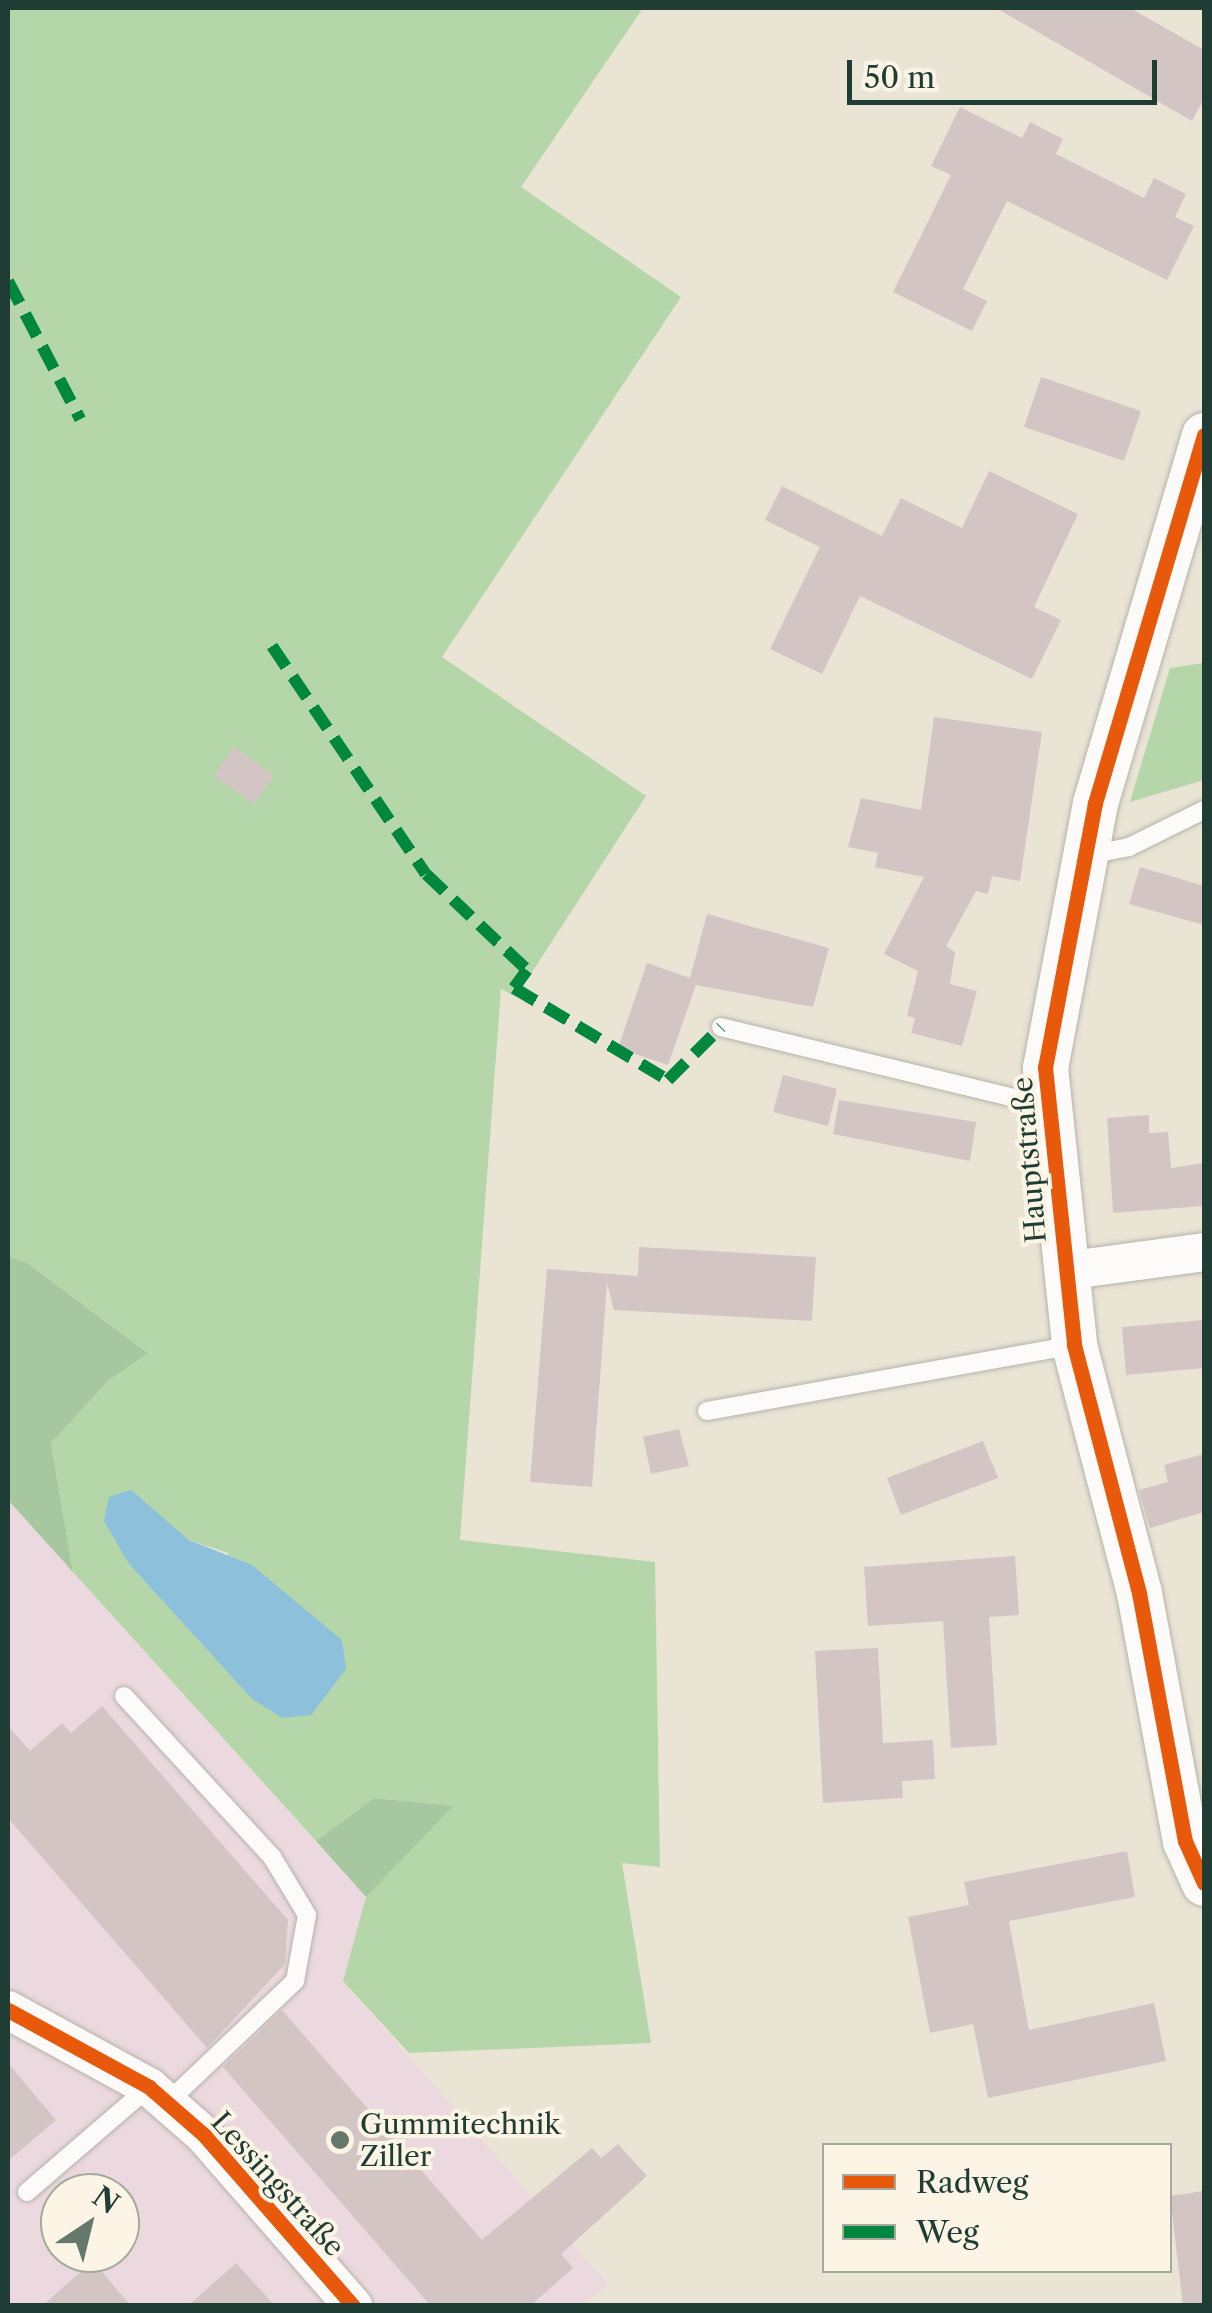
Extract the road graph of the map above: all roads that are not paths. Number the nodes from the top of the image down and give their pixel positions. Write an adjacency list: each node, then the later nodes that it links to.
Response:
1 (1204, 435): 3 (street, Hauptstraße)
2 (1204, 810): 3 (lane)
3 (1085, 856): 5 (street, Hauptstraße)
4 (722, 1027): 5 (lane)
5 (1048, 1106): 7 (street, Hauptstraße)
6 (1204, 1252): 7 (street)
7 (1064, 1271): 8 (street, Hauptstraße)
8 (1074, 1345): 9 (lane); 11 (street, Hauptstraße)
9 (707, 1410)
10 (124, 1696): 13 (lane)
11 (1204, 1884)
12 (8, 2010): 13 (street, Lessingstraße)
13 (158, 2095): 14 (lane); 15 (street, Lessingstraße)
14 (27, 2192)
15 (353, 2306)

